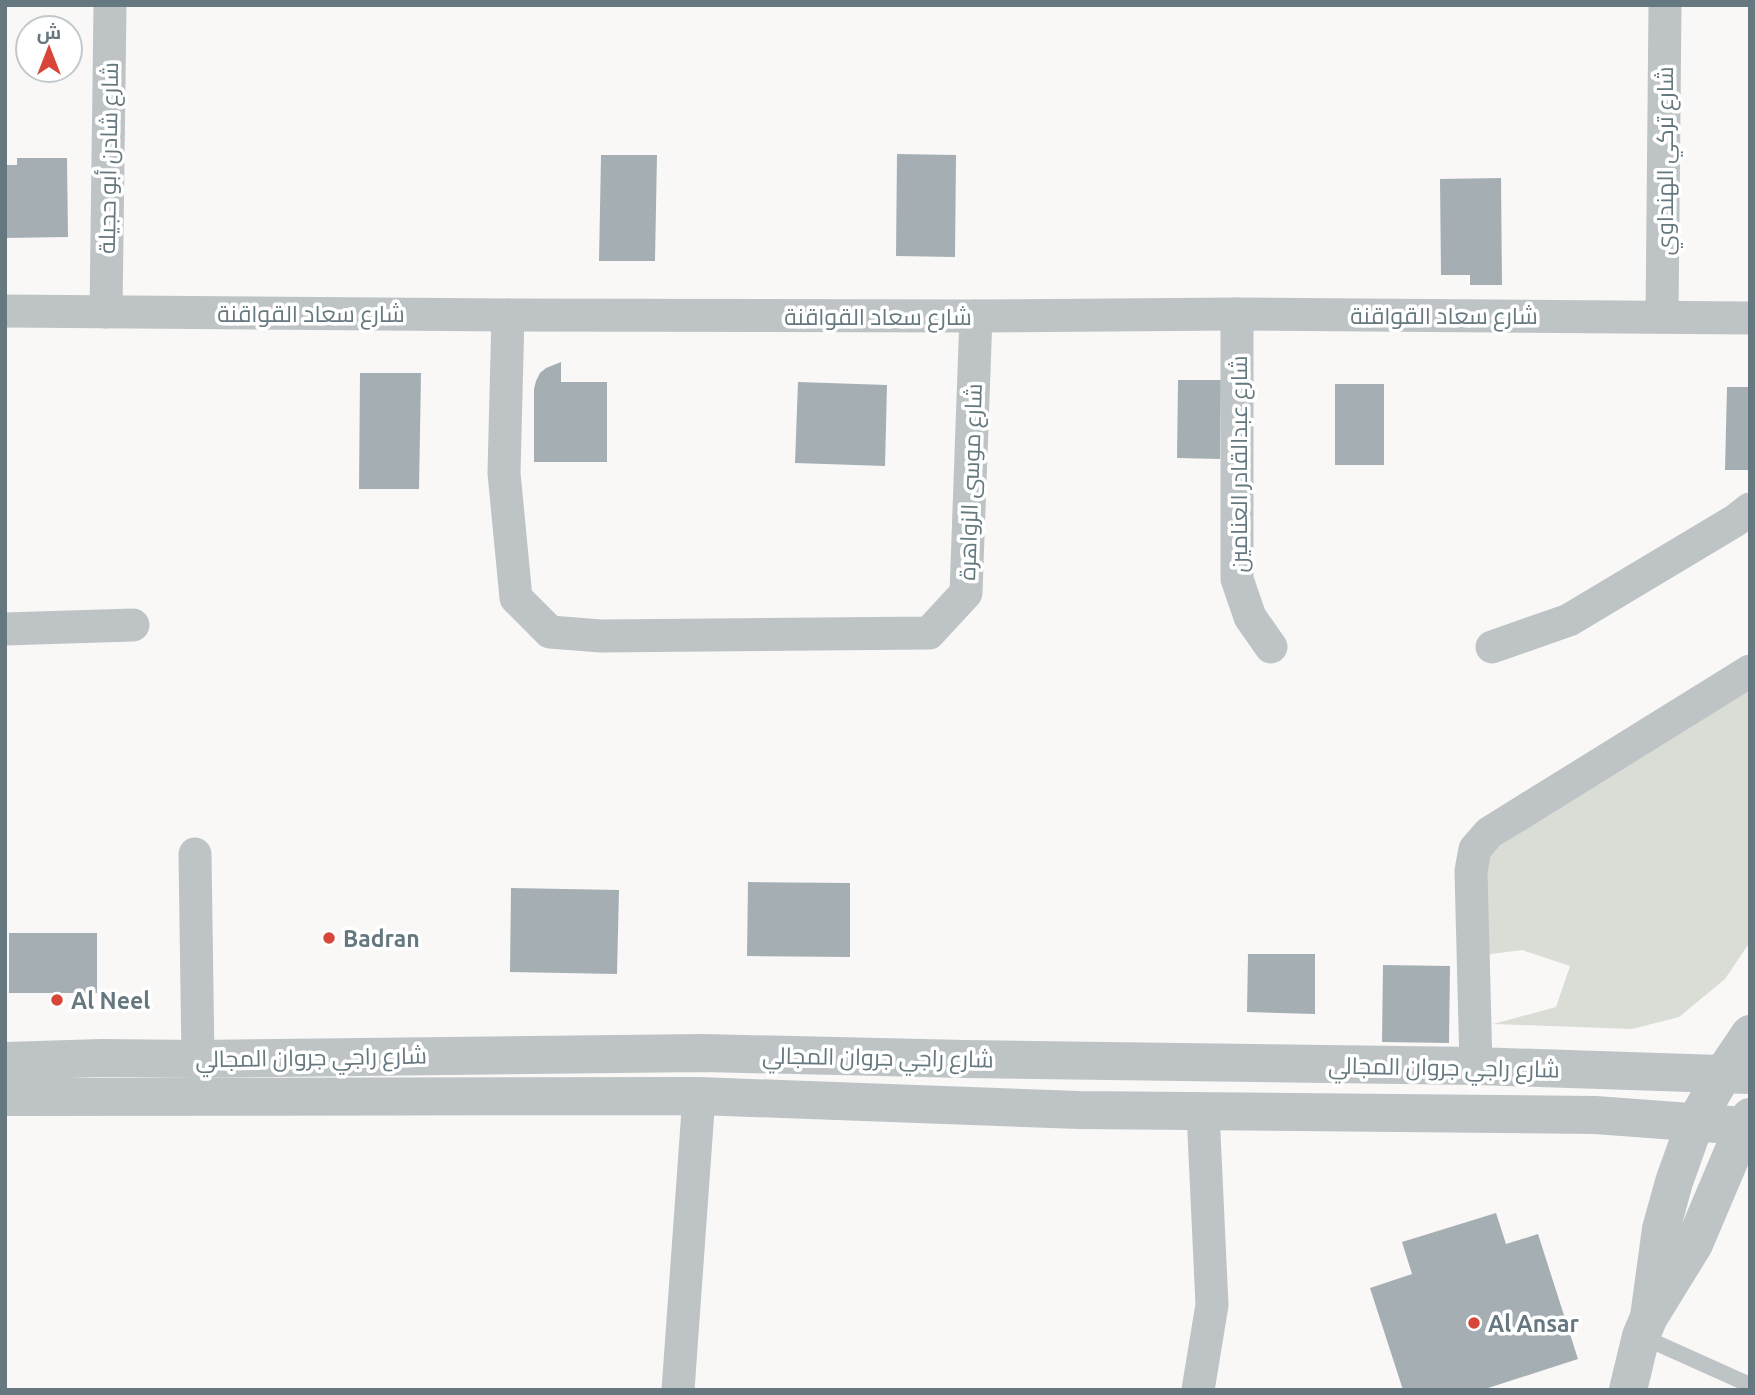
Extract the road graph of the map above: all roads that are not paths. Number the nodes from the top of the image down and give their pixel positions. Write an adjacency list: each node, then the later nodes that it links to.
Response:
1 (110, 5): 4 (street, شارع شادن أبو حجيلة)
2 (1665, 5): 8 (street, شارع تركي الهنداوي)
3 (5, 311): 4 (street, شارع سعاد القواقنة)
4 (106, 312): 6 (street, شارع سعاد القواقنة)
5 (1237, 314): 7 (street, شارع سعاد القواقنة); 8 (street, شارع سعاد القواقنة); 14 (street, شارع عبدالقادر العنامين)
6 (508, 315): 7 (street, شارع سعاد القواقنة); 7 (street, شارع موسى الزواهرة)
7 (976, 316)
8 (1662, 317): 9 (street, شارع سعاد القواقنة)
9 (1750, 318)
10 (1750, 509): 13 (street)
11 (133, 625): 12 (street)
12 (5, 629)
13 (1492, 647)
14 (1271, 648)
15 (1750, 671): 22 (street)
16 (195, 855): 19 (street)
17 (1750, 1034): 23 (street)
18 (703, 1053): 19 (street, شارع راجي جروان المجالي); 21 (street, شارع راجي جروان المجالي); 24 (street)
19 (198, 1059): 20 (street, شارع راجي جروان المجالي)
20 (5, 1061)
21 (1081, 1061): 22 (street, شارع راجي جروان المجالي); 26 (street)
22 (1476, 1066): 23 (street, شارع راجي جروان المجالي)
23 (1736, 1074): 29 (street)
24 (699, 1096): 25 (street, شارع راجي جروان المجالي); 26 (street, شارع راجي جروان المجالي); 32 (street)
25 (5, 1097)
26 (1079, 1110): 27 (street, شارع راجي جروان المجالي)
27 (1203, 1112): 29 (street, شارع راجي جروان المجالي); 33 (street)
28 (1747, 1122): 29 (street, شارع راجي جروان المجالي); 30 (street)
29 (1695, 1123): 30 (street)
30 (1645, 1326): 31 (lane); 34 (street)
31 (1750, 1385)
32 (678, 1390)
33 (1198, 1390)
34 (1628, 1390)

